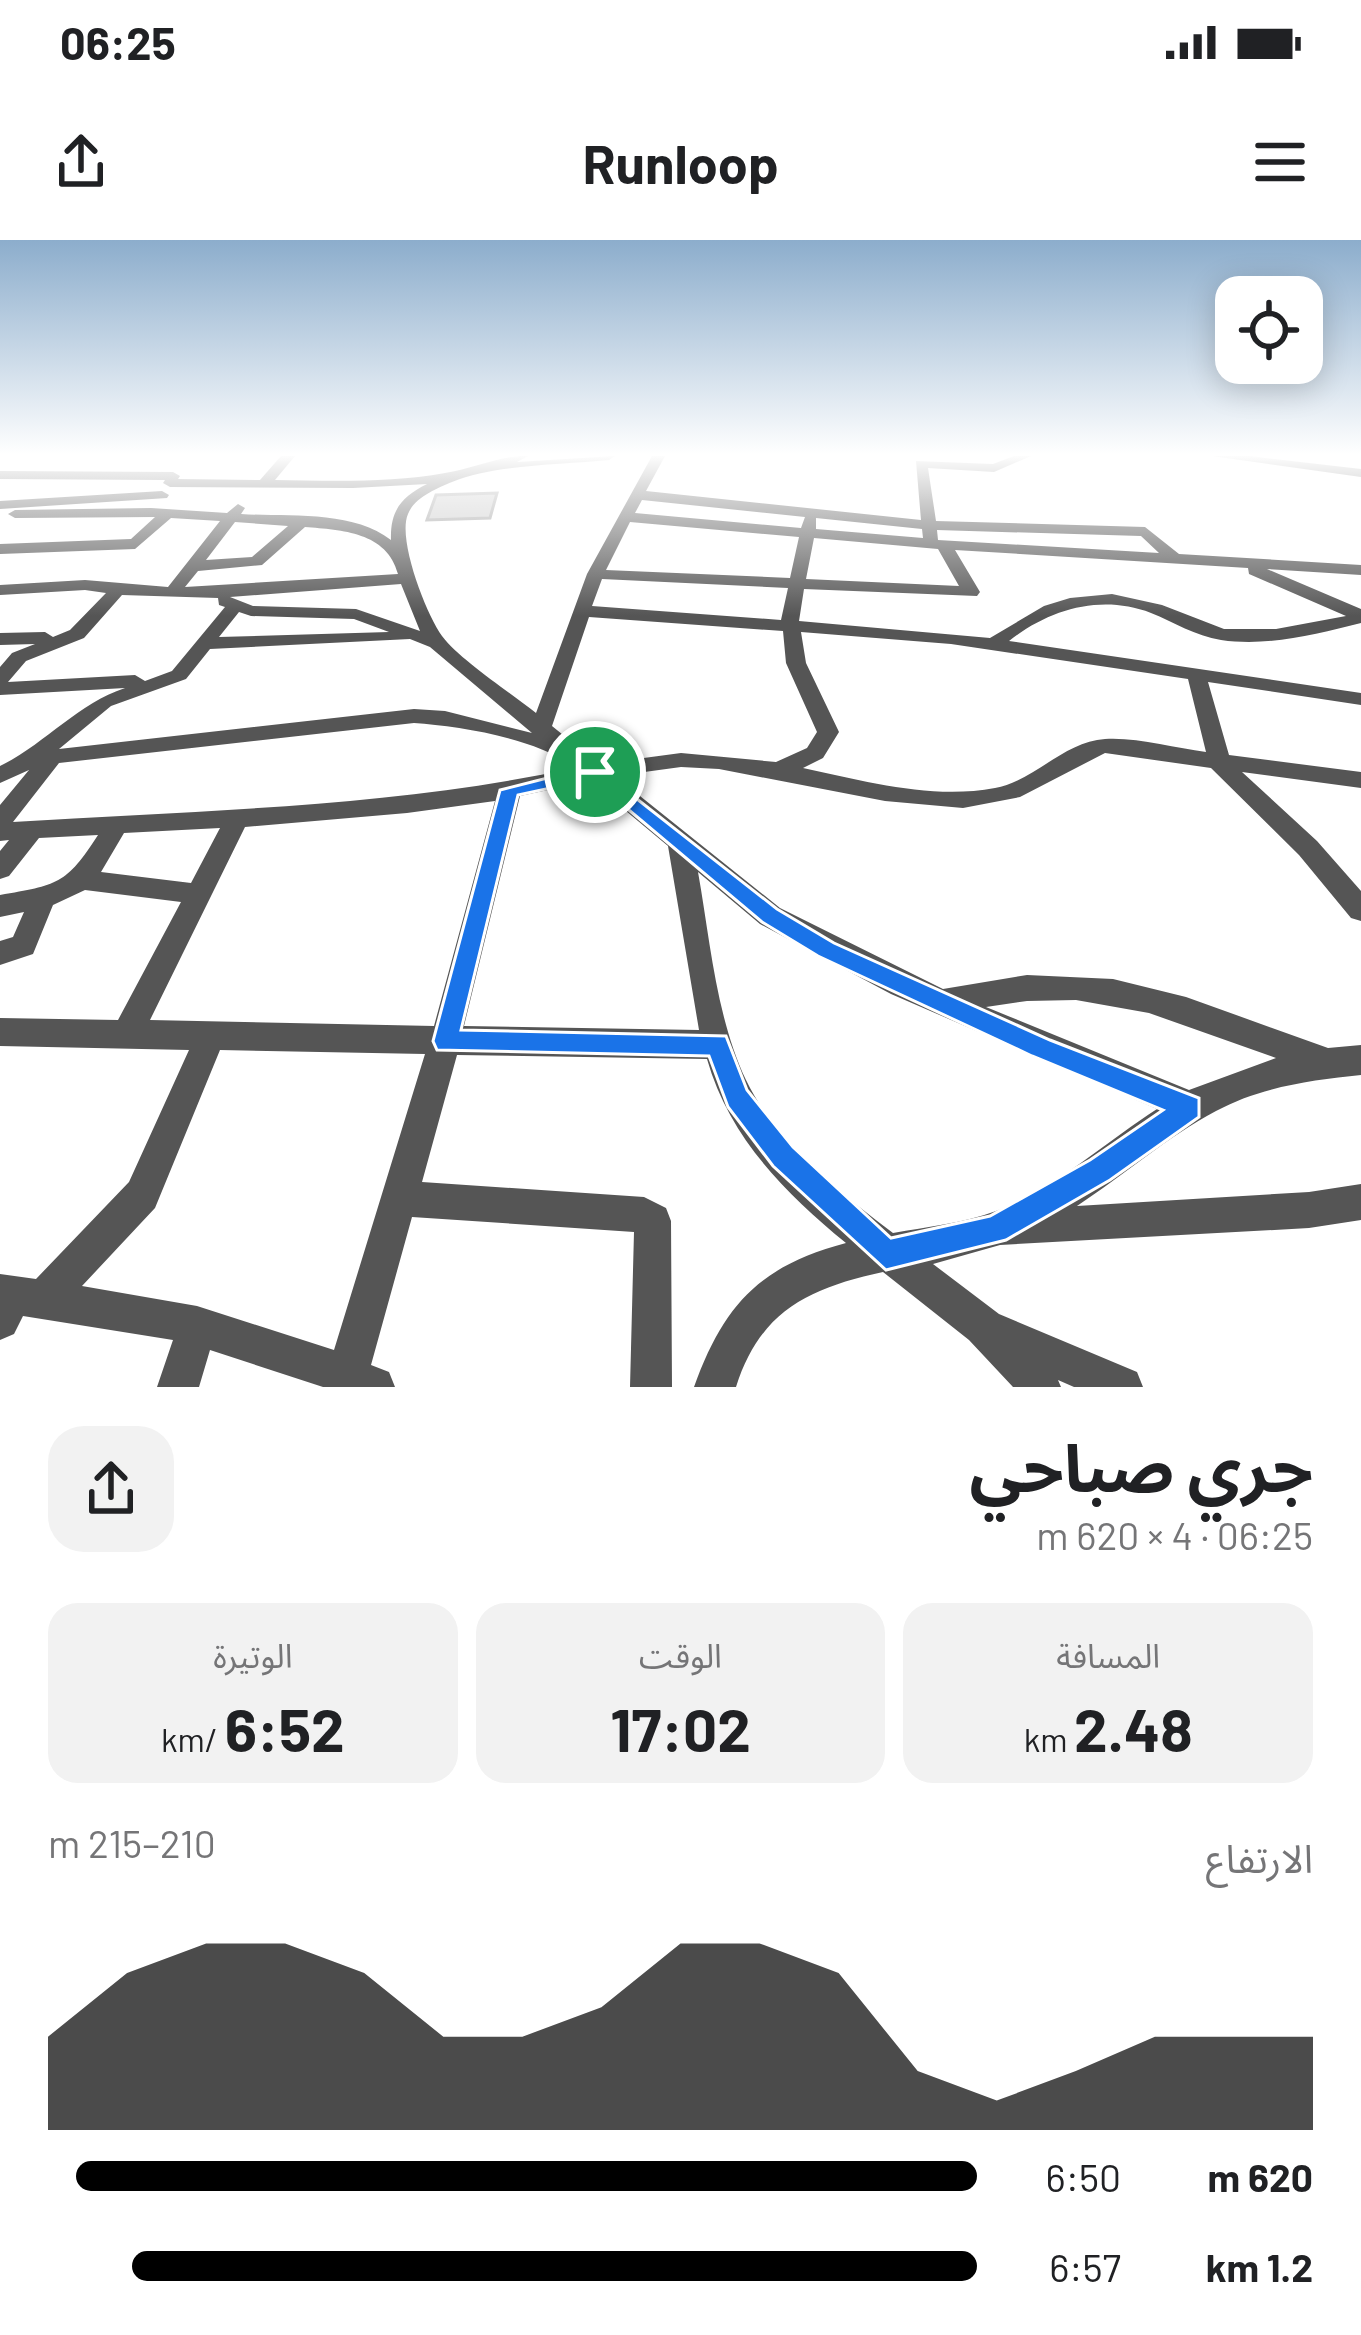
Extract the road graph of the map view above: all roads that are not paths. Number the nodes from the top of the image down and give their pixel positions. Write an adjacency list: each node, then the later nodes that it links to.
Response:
1 (21, 510): 11 (street)
2 (82, 510): 9 (street)
3 (160, 510): 10 (street)
4 (238, 510): 12 (street)
5 (402, 510): 24 (street)
6 (628, 510): 13 (street)
7 (761, 510): 15 (street)
8 (927, 510): 16 (street)
9 (76, 513): 10 (street); 11 (street); 21 (street)
10 (159, 513): 12 (street); 20 (street)
11 (16, 514): 17 (street)
12 (231, 517): 14 (street); 27 (street)
13 (626, 517): 15 (street); 29 (street)
14 (303, 521): 24 (street); 27 (street)
15 (809, 522): 16 (street); 19 (street); 33 (street)
16 (929, 525): 18 (street); 19 (street)
17 (0, 526)
18 (1025, 528): 23 (street); 25 (street)
19 (938, 544): 23 (street); 33 (street)
20 (122, 545): 21 (street); 32 (street)
21 (39, 548): 22 (street)
22 (0, 549)
23 (1036, 549): 30 (street)
24 (401, 556): 31 (street)
25 (1172, 556): 26 (street); 30 (street)
26 (1219, 557): 28 (street); 40 (street)
27 (192, 566): 36 (street)
28 (1361, 570)
29 (595, 574): 33 (street); 39 (street)
30 (1116, 577): 40 (street); 46 (street)
31 (410, 578): 37 (street); 44 (street)
32 (85, 585): 34 (street); 35 (street)
33 (795, 585): 41 (street)
34 (118, 590): 36 (street); 43 (street)
35 (1, 591)
36 (172, 593): 37 (street)
37 (216, 593): 38 (street)
38 (234, 607): 44 (street); 45 (street)
39 (584, 610): 41 (street); 52 (street)
40 (1361, 617)
41 (792, 627): 46 (street); 56 (street)
42 (0, 638): 43 (street)
43 (72, 638): 48 (street)
44 (428, 640): 45 (street); 52 (street)
45 (207, 643): 49 (street)
46 (994, 644): 47 (street)
47 (1197, 677): 51 (street); 55 (street)
48 (0, 679)
49 (168, 679): 50 (street); 54 (street)
50 (0, 689)
51 (1361, 699)
52 (541, 728): 53 (street)
53 (566, 748): 54 (street); 57 (street)
54 (42, 758): 58 (street); 62 (street)
55 (1220, 764): 56 (street); 59 (street); 72 (street)
56 (781, 769): 57 (street)
57 (595, 772): 60 (street); 66 (street)
58 (0, 775)
59 (1361, 780)
60 (510, 790): 61 (street); 78 (street)
61 (239, 814): 63 (street); 69 (street)
62 (0, 821)
63 (117, 824): 64 (street); 68 (street)
64 (32, 830): 65 (street); 67 (street)
65 (0, 832)
66 (680, 844): 74 (street); 79 (street)
67 (0, 869)
68 (83, 880): 69 (street); 70 (street)
69 (199, 894): 76 (street)
70 (43, 898): 71 (street); 73 (street)
71 (0, 906)
72 (1361, 910)
73 (0, 953)
74 (945, 1001): 80 (street); 81 (street)
75 (0, 1032): 76 (street)
76 (128, 1034): 77 (street)
77 (211, 1036): 78 (street); 86 (street)
78 (446, 1041): 79 (street); 82 (street)
79 (717, 1045): 85 (street)
80 (1344, 1061): 81 (street)
81 (1190, 1107): 84 (street)
82 (399, 1198): 89 (street); 91 (street)
83 (1361, 1202): 84 (street)
84 (995, 1230): 85 (street)
85 (886, 1255): 88 (street); 92 (street)
86 (14, 1302): 87 (street)
87 (197, 1327): 89 (street); 90 (street)
88 (986, 1328): 93 (street); 94 (street)
89 (361, 1381)
90 (178, 1387)
91 (652, 1387)
92 (715, 1387)
93 (1040, 1387)
94 (1121, 1387)

